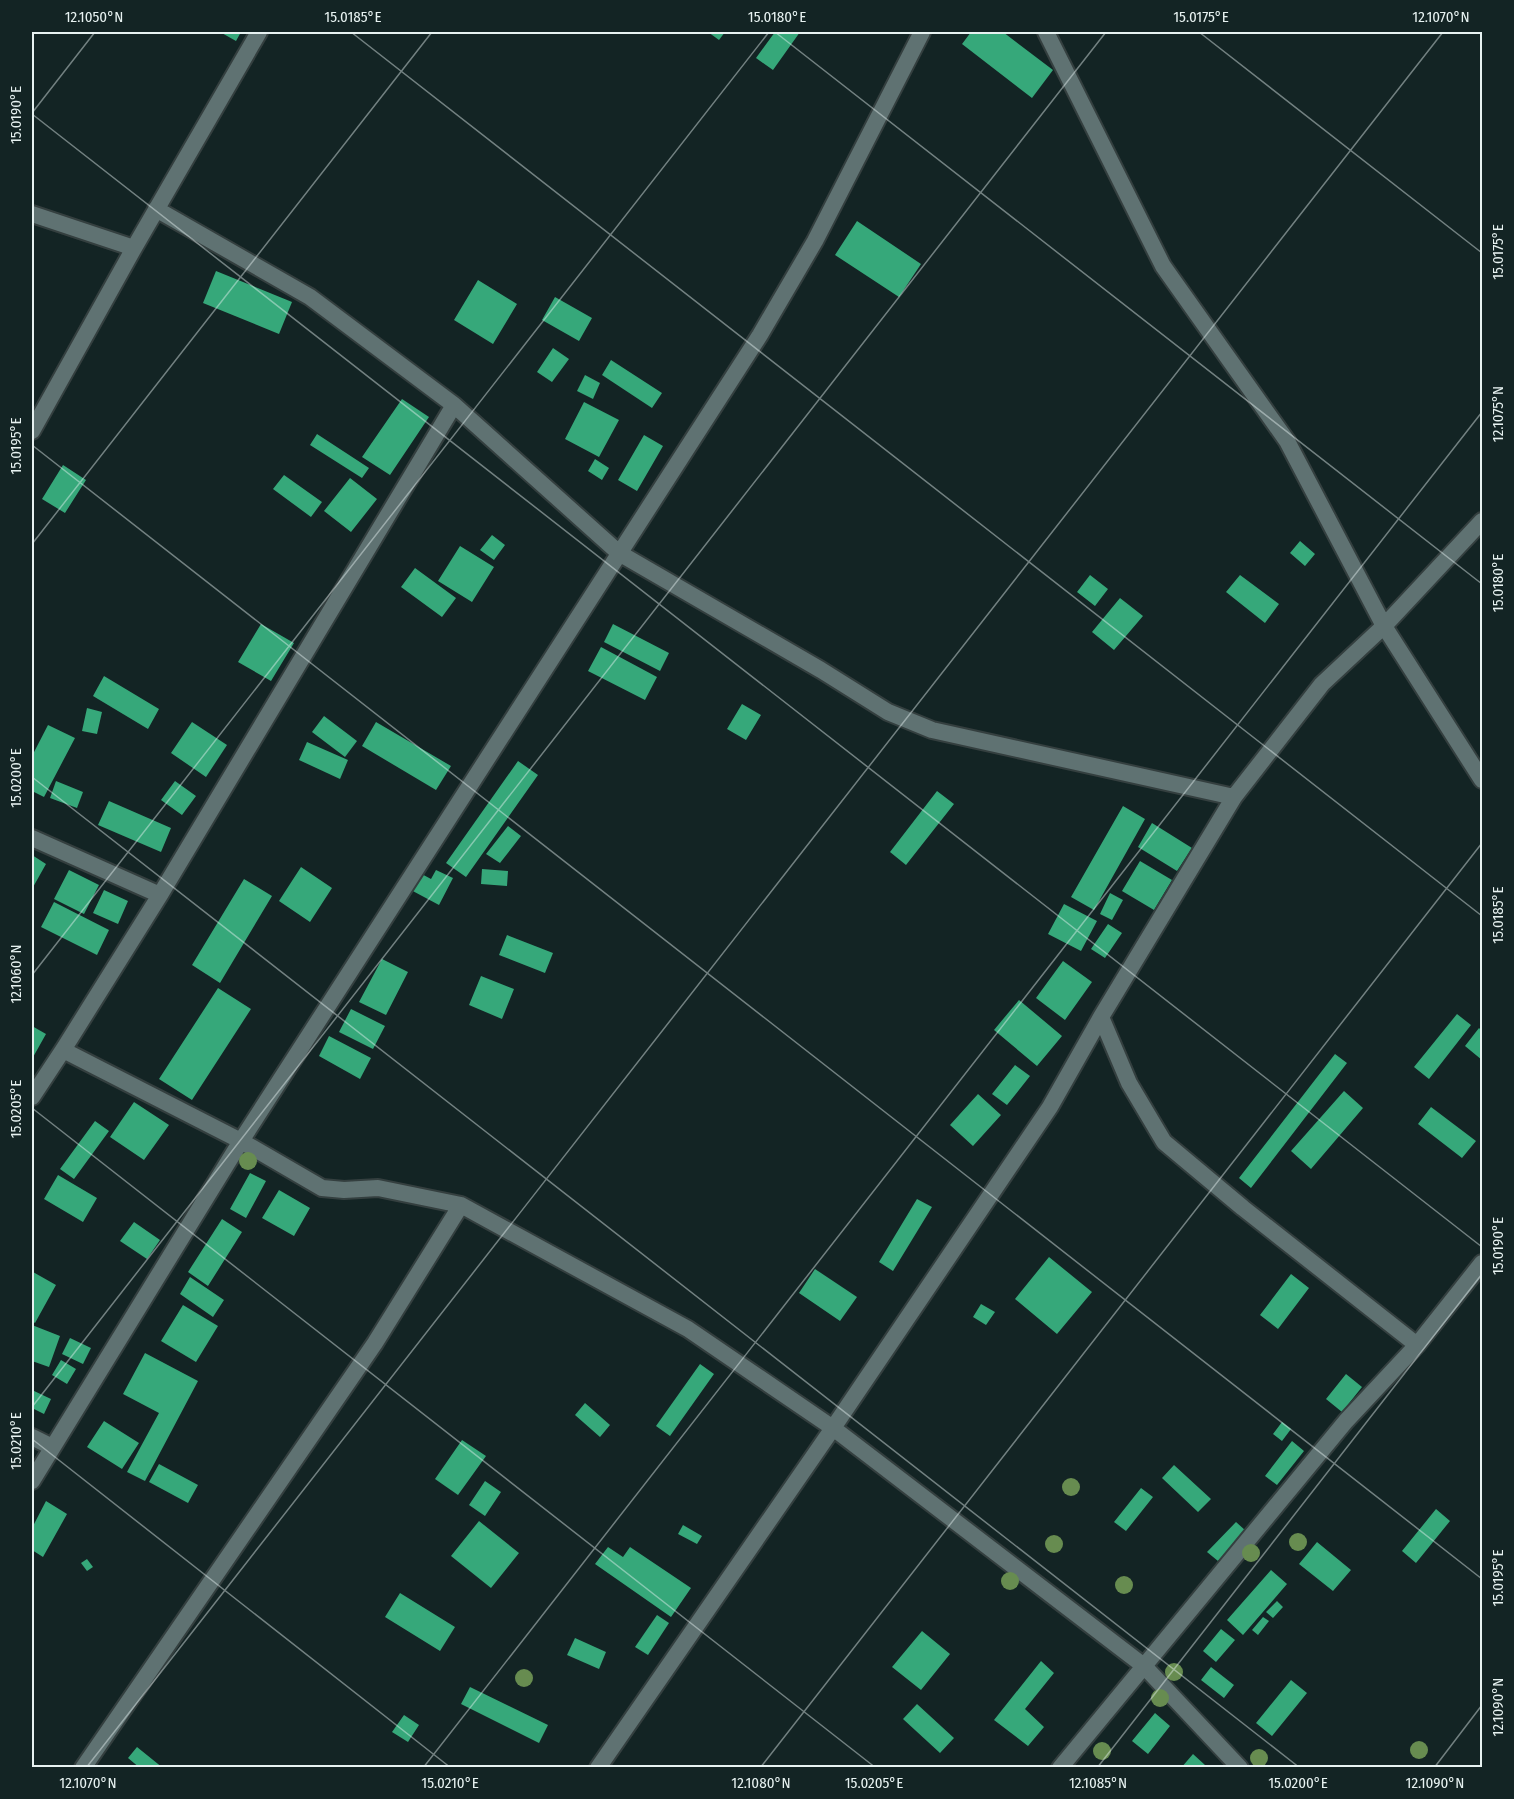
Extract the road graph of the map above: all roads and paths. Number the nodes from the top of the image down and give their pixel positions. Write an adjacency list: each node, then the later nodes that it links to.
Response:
1 (259, 32): 4 (street)
2 (922, 32): 10 (street)
3 (1046, 32): 11 (street)
4 (156, 209): 6 (street); 7 (street)
5 (32, 214): 6 (street)
6 (134, 248): 8 (street)
7 (454, 405): 10 (street); 15 (street)
8 (32, 431)
9 (1482, 521): 11 (street)
10 (620, 553): 13 (street); 19 (street)
11 (1384, 626): 12 (street); 13 (street)
12 (1482, 780)
13 (1234, 797): 16 (street)
14 (32, 838): 15 (street)
15 (160, 896): 17 (street)
16 (1101, 1017): 22 (street); 23 (street)
17 (63, 1050): 18 (street); 19 (street)
18 (32, 1097)
19 (241, 1141): 20 (street); 25 (street)
20 (461, 1205): 23 (street); 28 (street)
21 (1482, 1263): 22 (street)
22 (1417, 1345): 27 (street)
23 (833, 1428): 27 (street); 29 (street)
24 (32, 1437): 25 (street)
25 (52, 1447): 26 (street)
26 (32, 1481)
27 (1144, 1666): 30 (street); 31 (street)
28 (83, 1767)
29 (598, 1767)
30 (1060, 1767)
31 (1240, 1767)

